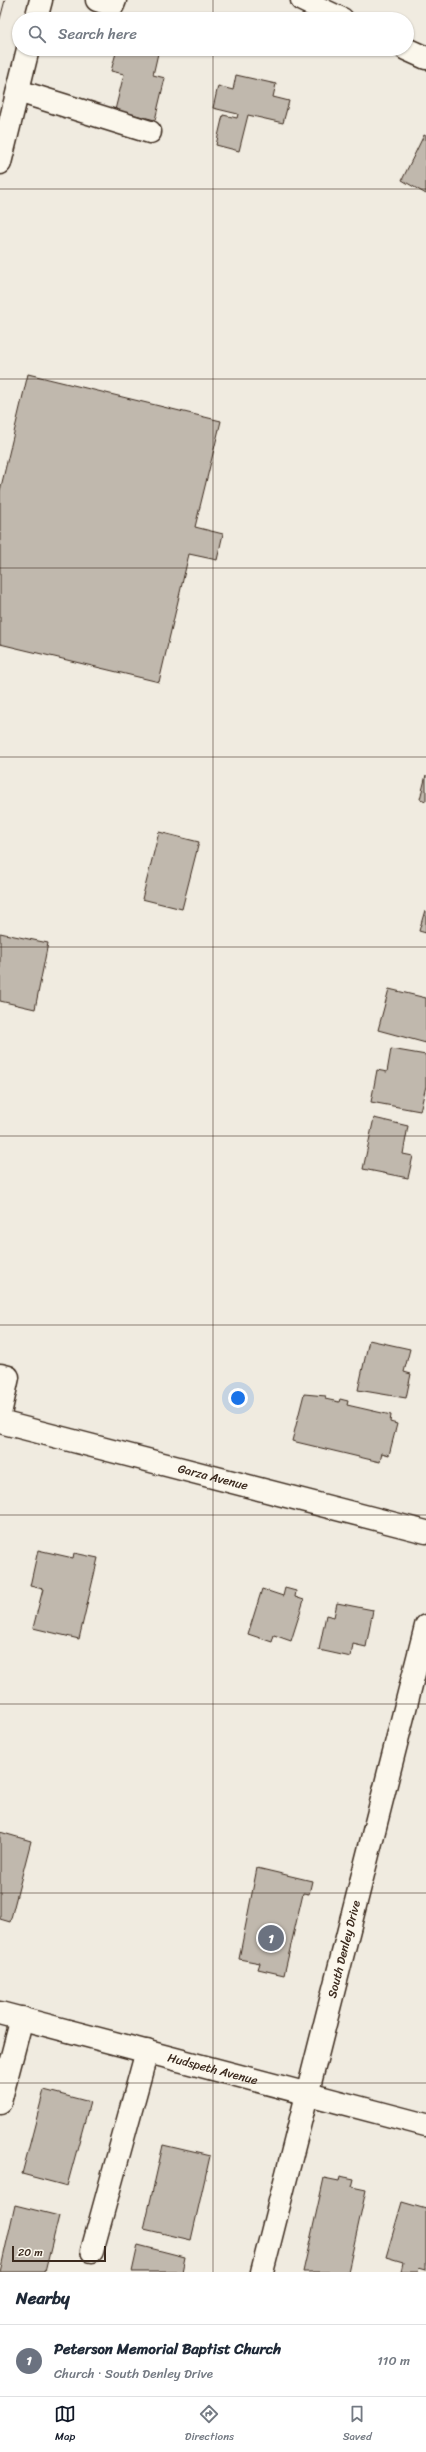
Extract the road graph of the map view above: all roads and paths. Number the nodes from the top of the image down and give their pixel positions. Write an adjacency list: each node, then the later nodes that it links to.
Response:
1 (41, 0): 5 (street)
2 (97, 0): 3 (street)
3 (115, 0)
4 (302, 0): 6 (street)
5 (38, 12)
6 (327, 12)
7 (414, 53): 9 (street)
8 (26, 56): 10 (street)
9 (426, 58)
10 (18, 91): 11 (street); 12 (street)
11 (150, 132)
12 (1, 158)
13 (0, 1375): 14 (street)
14 (0, 1414)
15 (0, 1422): 16 (street, Garza Avenue)
16 (426, 1532)
17 (426, 1626): 21 (street, South Denley Drive)
18 (0, 2013): 19 (street, Hudspeth Avenue)
19 (22, 2018): 20 (street, Hudspeth Avenue); 22 (street)
20 (147, 2051): 21 (street, Hudspeth Avenue); 24 (street)
21 (306, 2094): 23 (street, Hudspeth Avenue); 25 (street, South Denley Drive)
22 (0, 2102)
23 (426, 2125)
24 (92, 2251)
25 (262, 2272)

